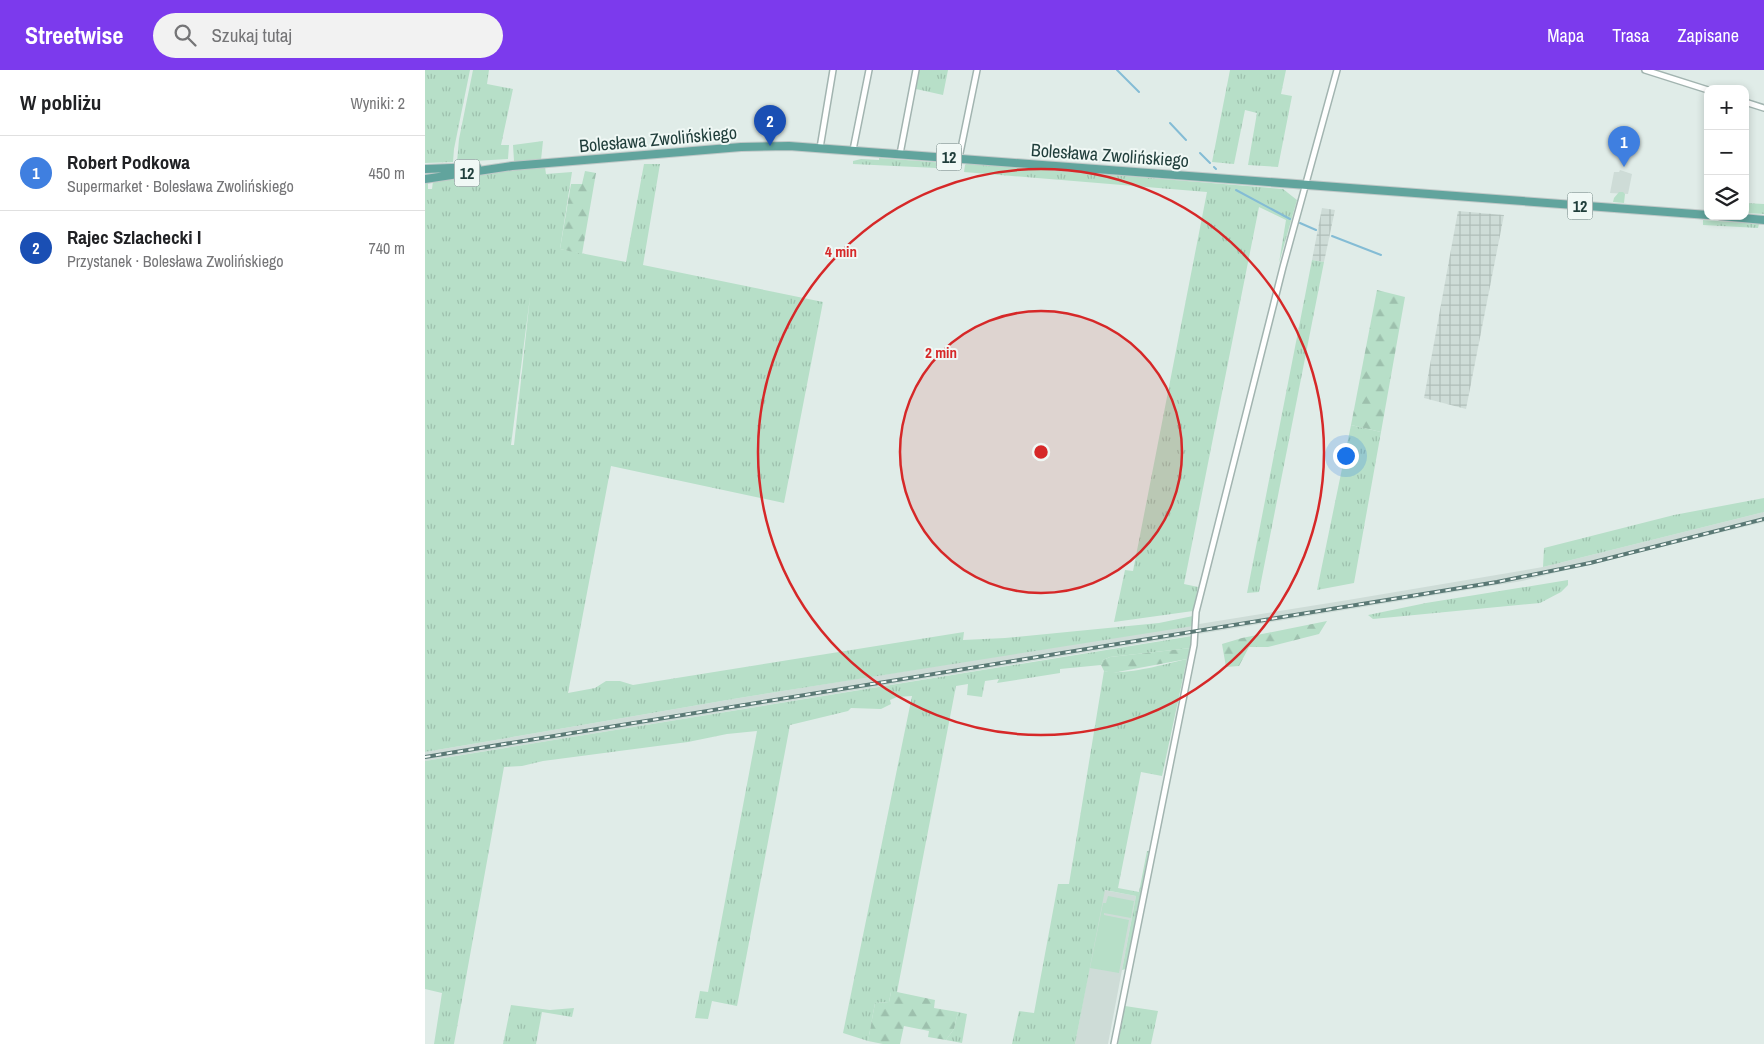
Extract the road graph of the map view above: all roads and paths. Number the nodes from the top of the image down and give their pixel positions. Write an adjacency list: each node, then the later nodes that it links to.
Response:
1 (833, 70): 10 (street)
2 (869, 70): 11 (street)
3 (916, 70): 12 (street)
4 (977, 70): 13 (street)
5 (1337, 70): 17 (street)
6 (1645, 70): 7 (street)
7 (1704, 89)
8 (1749, 103): 9 (street)
9 (1764, 108)
10 (820, 148): 11 (main road, Bolesława Zwolińskiego / 12); 14 (main road, Bolesława Zwolińskiego / 12)
11 (853, 150): 12 (main road, Bolesława Zwolińskiego / 12)
12 (901, 154): 13 (main road, Bolesława Zwolińskiego / 12)
13 (959, 158): 17 (main road, Bolesława Zwolińskiego / 12)
14 (509, 166): 15 (main road, Bolesława Zwolińskiego / 12); 16 (main road, Bolesława Zwolińskiego / 12)
15 (425, 169)
16 (425, 178)
17 (1305, 185): 18 (main road, Bolesława Zwolińskiego / 12); 21 (street)
18 (1704, 215)
19 (1749, 219): 20 (main road)
20 (1764, 220)
21 (1114, 1044)

